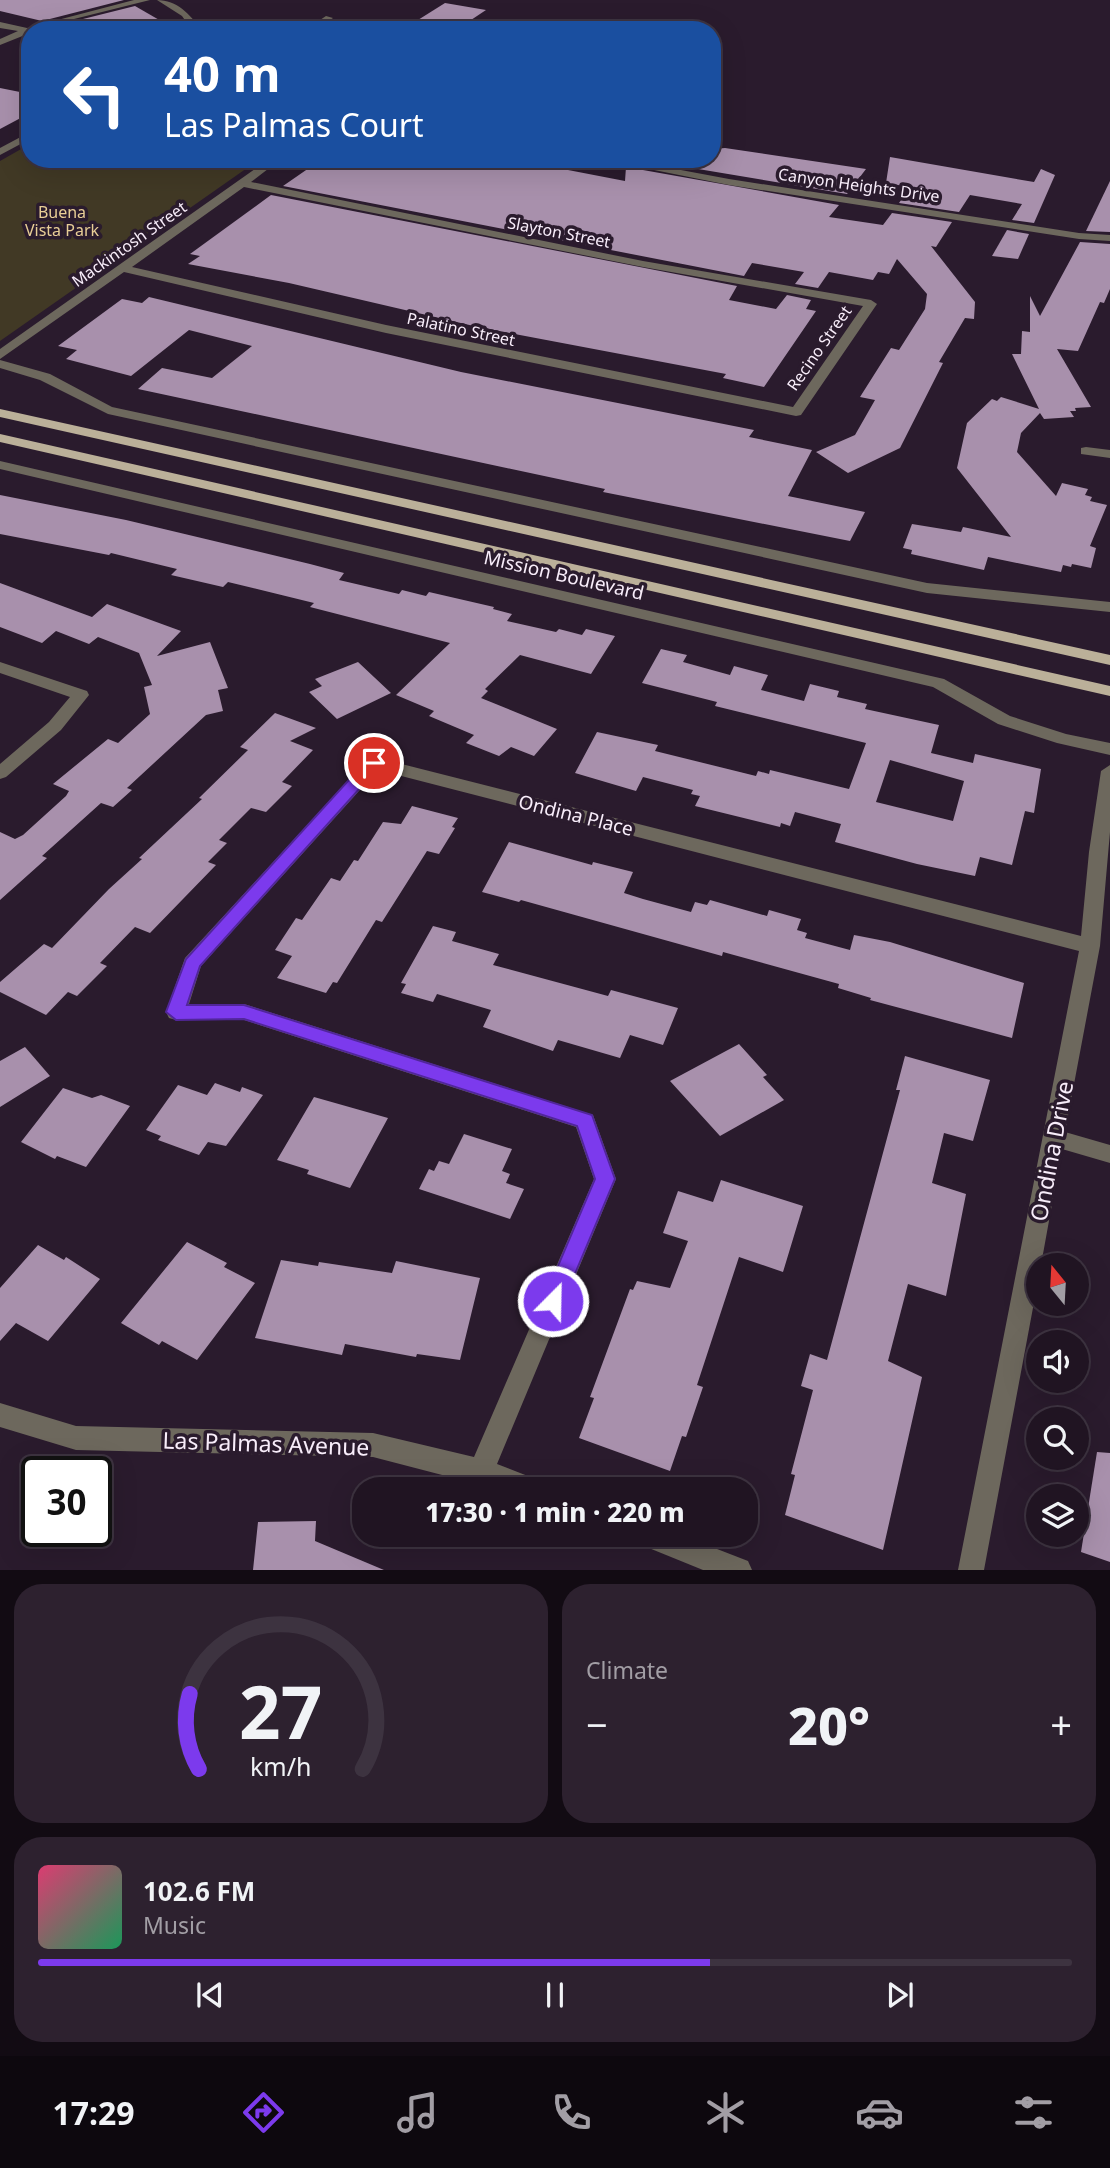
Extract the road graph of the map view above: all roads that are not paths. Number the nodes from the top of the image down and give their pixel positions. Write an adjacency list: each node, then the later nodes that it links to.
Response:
1 (146, 0): 4 (street)
2 (161, 0): 5 (street)
3 (329, 18): 6 (street)
4 (55, 21)
5 (190, 21)
6 (324, 21)
7 (0, 24): 8 (street)
8 (21, 29)
9 (21, 32): 10 (street)
10 (0, 42)
11 (21, 140): 12 (street)
12 (0, 152)
13 (263, 168): 15 (street, Mackintosh Street)
14 (653, 168): 16 (street, Canyon Heights Drive)
15 (242, 183): 17 (street, Mackintosh Street); 18 (street, Slayton Street)
16 (1110, 238)
17 (122, 268): 19 (street, Mackintosh Street); 21 (street, Palatino Street)
18 (871, 304): 21 (street, Recino Street)
19 (0, 355)
20 (0, 364): 27 (street)
21 (796, 412)
22 (0, 413): 28 (main road, Mission Boulevard)
23 (0, 438): 30 (main road, Mission Boulevard)
24 (1086, 451): 25 (street)
25 (1110, 454)
26 (0, 465): 31 (street, Mission Boulevard)
27 (1110, 607)
28 (1110, 660)
29 (0, 667): 33 (street)
30 (1110, 691)
31 (1110, 750)
32 (1110, 771): 34 (street, Ondina Drive)
33 (0, 773)
34 (1090, 946): 35 (street, Ondina Drive); 38 (street, Ondina Place)
35 (1054, 1138): 36 (street); 42 (street, Ondina Drive)
36 (1110, 1154)
37 (0, 1415): 38 (street, Las Palmas Avenue)
38 (481, 1471): 39 (street, Las Palmas Avenue)
39 (497, 1477)
40 (679, 1547): 41 (street)
41 (739, 1570)
42 (971, 1570)

